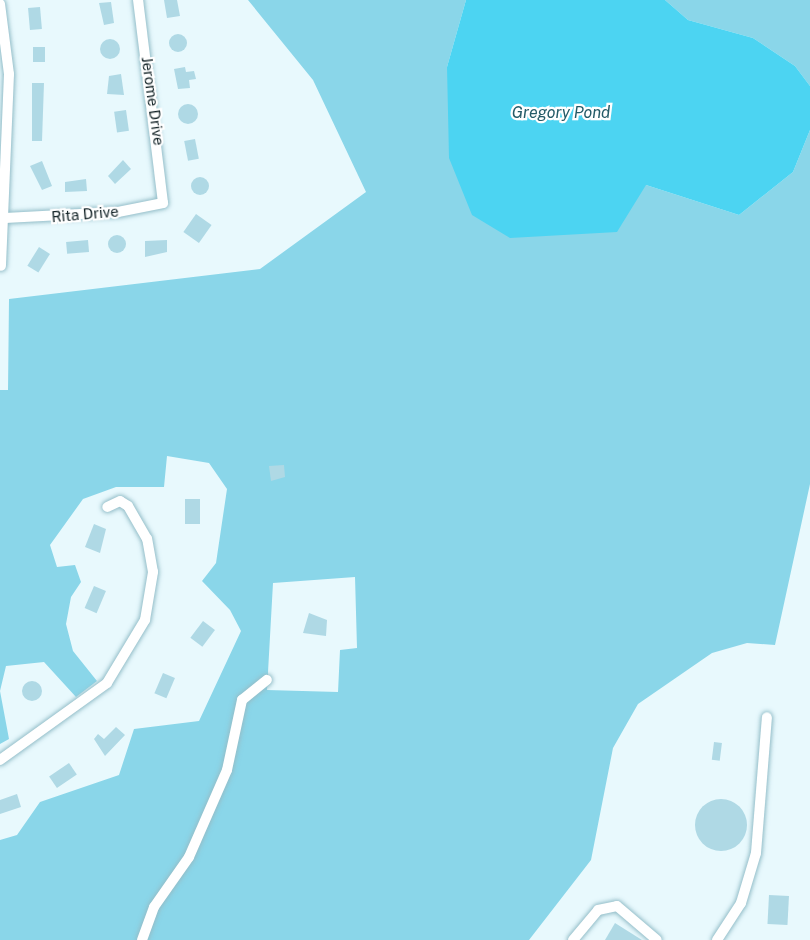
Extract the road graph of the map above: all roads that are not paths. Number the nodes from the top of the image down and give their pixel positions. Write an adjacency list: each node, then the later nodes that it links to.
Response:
1 (138, 0): 3 (street, Jerome Drive)
2 (0, 4): 4 (street)
3 (163, 203): 4 (street, Rita Drive)
4 (5, 218): 5 (street)
5 (2, 266)
6 (107, 507): 9 (street)
7 (267, 680): 10 (street)
8 (767, 717): 13 (street)
9 (0, 760)
10 (142, 940)
11 (573, 940): 12 (street)
12 (657, 940)
13 (717, 940)

